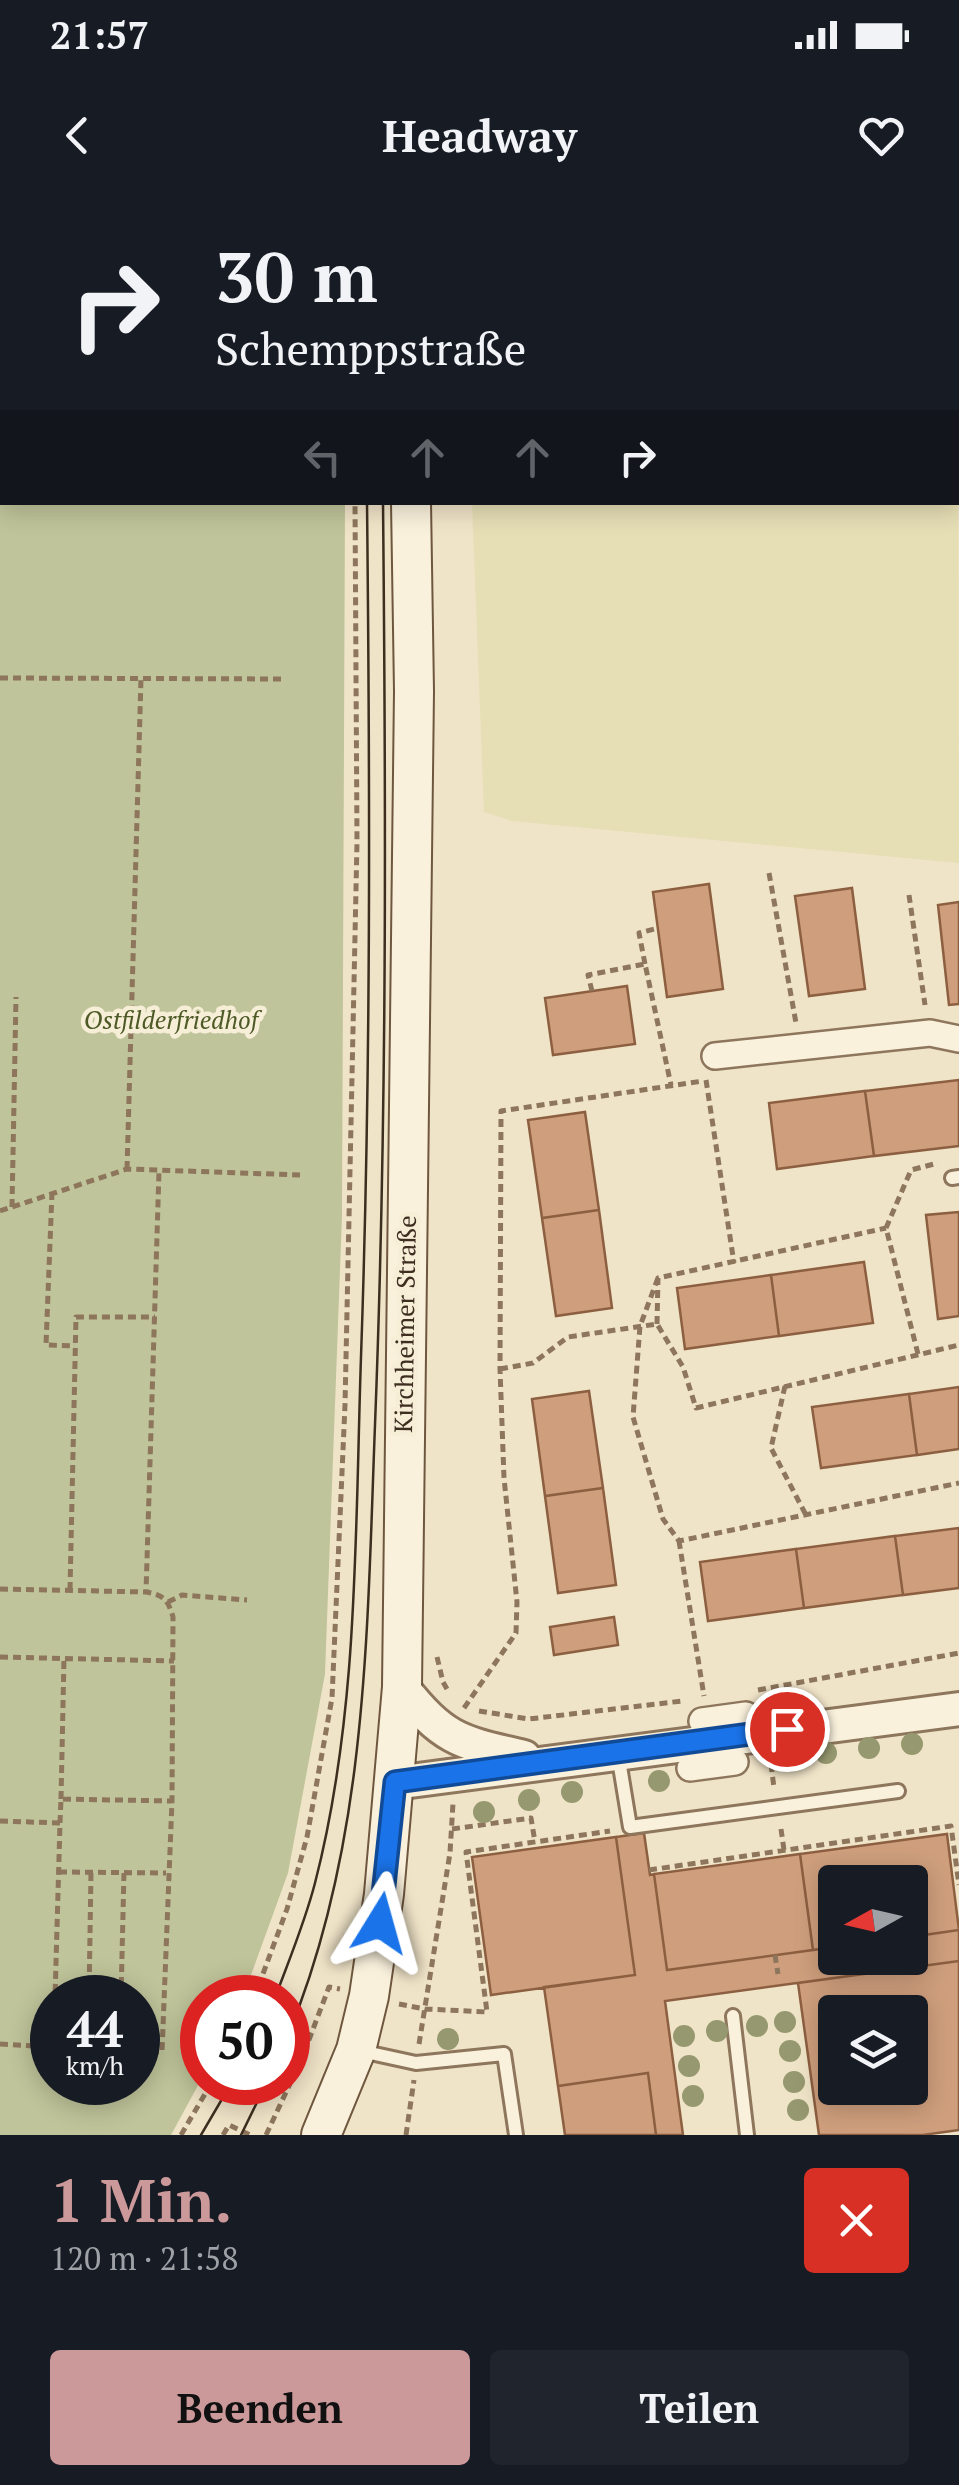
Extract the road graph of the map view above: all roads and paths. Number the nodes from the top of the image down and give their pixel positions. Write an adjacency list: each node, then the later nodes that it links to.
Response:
1 (355, 505): 79 (path)
2 (411, 505): 48 (main road, Kirchheimer Straße)
3 (0, 678): 4 (path)
4 (141, 678): 5 (path); 18 (path)
5 (285, 679)
6 (769, 872): 14 (path)
7 (909, 895): 12 (path)
8 (658, 928): 9 (path)
9 (645, 964): 10 (path); 16 (path)
10 (592, 991)
11 (16, 997): 22 (path)
12 (930, 1033): 13 (street); 14 (street)
13 (959, 1039)
14 (800, 1046): 15 (street)
15 (710, 1068): 16 (path); 25 (path)
16 (671, 1085): 33 (path)
17 (946, 1161): 24 (path)
18 (127, 1169): 19 (path); 21 (path)
19 (158, 1170): 20 (path); 27 (path)
20 (300, 1175)
21 (52, 1192): 22 (path); 31 (path)
22 (12, 1207): 23 (path)
23 (0, 1211)
24 (886, 1228): 25 (path); 32 (path)
25 (734, 1263): 26 (path)
26 (658, 1278): 28 (path); 29 (path)
27 (155, 1317): 31 (path); 40 (path)
28 (657, 1324): 29 (path); 34 (path)
29 (640, 1326): 33 (path); 37 (path)
30 (959, 1344): 32 (path)
31 (76, 1346): 39 (path)
32 (918, 1354): 34 (path)
33 (500, 1369): 52 (path)
34 (785, 1386): 36 (path)
35 (959, 1483): 36 (path)
36 (807, 1517): 37 (path)
37 (679, 1541): 52 (path)
38 (0, 1589): 39 (path)
39 (70, 1590): 40 (path)
40 (146, 1592): 42 (path)
41 (246, 1600): 42 (path)
42 (168, 1602): 47 (path)
43 (436, 1648): 52 (path)
44 (959, 1653): 50 (path)
45 (0, 1657): 46 (path)
46 (64, 1658): 47 (path); 60 (path)
47 (174, 1661): 61 (path)
48 (402, 1686): 52 (street); 58 (main road, Kirchheimer Straße)
49 (959, 1709): 50 (street)
50 (751, 1713): 51 (street); 53 (street); 62 (path)
51 (702, 1721)
52 (460, 1724): 54 (street)
53 (618, 1752): 54 (street); 65 (lane)
54 (544, 1761): 57 (street)
55 (734, 1762): 56 (street)
56 (690, 1768)
57 (454, 1774): 58 (street); 66 (path)
58 (395, 1782): 80 (main road, Kirchheimer Straße)
59 (898, 1791): 62 (lane)
60 (61, 1799): 61 (path); 64 (path)
61 (172, 1801): 72 (path)
62 (778, 1808): 65 (lane)
63 (0, 1821): 64 (path)
64 (60, 1823): 69 (path)
65 (630, 1828): 67 (path)
66 (452, 1829): 67 (path); 67 (path)
67 (534, 1842)
68 (649, 1870): 73 (path)
69 (59, 1872): 70 (path); 76 (path)
70 (91, 1872): 71 (path); 77 (path)
71 (124, 1872): 72 (path); 78 (path)
72 (166, 1872): 85 (path)
73 (959, 1886)
74 (775, 1955): 75 (path)
75 (778, 1974)
76 (55, 1975)
77 (89, 1975)
78 (122, 1975)
79 (262, 1975)
80 (368, 1996): 84 (main road, Kirchheimer Straße); 90 (path)
81 (733, 2016): 93 (lane)
82 (0, 2044): 83 (path)
83 (30, 2045)
84 (356, 2050): 91 (main road, Kirchheimer Straße); 92 (lane)
85 (160, 2052)
86 (199, 2105): 87 (path)
87 (181, 2135)
88 (223, 2135): 89 (path)
89 (250, 2135)
90 (266, 2135)
91 (321, 2135)
92 (516, 2135)
93 (747, 2135)

